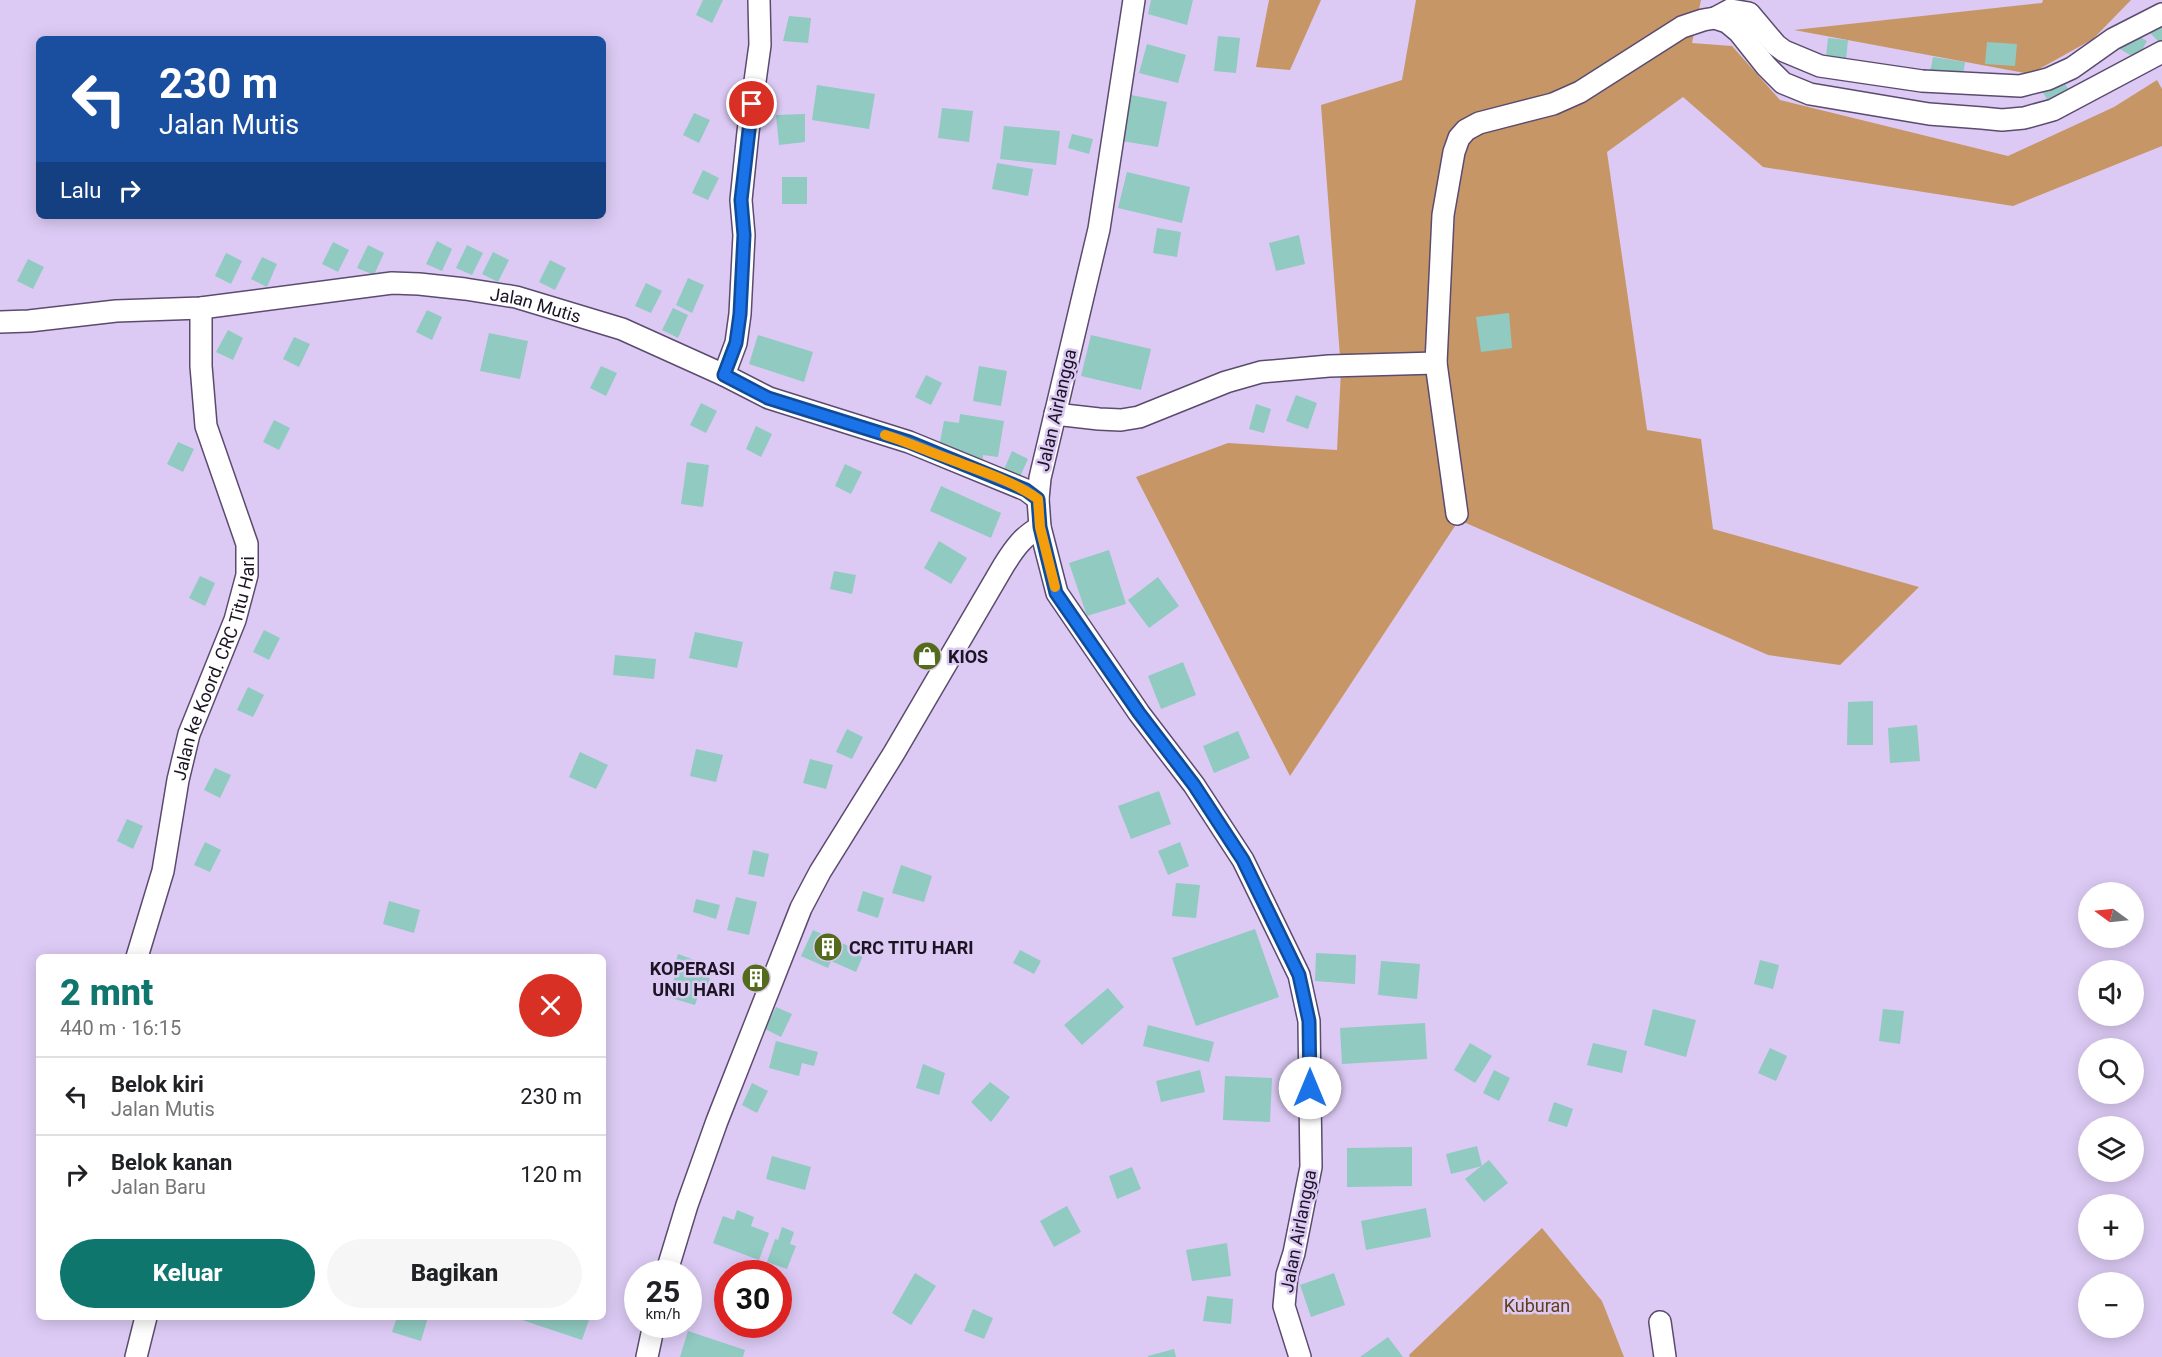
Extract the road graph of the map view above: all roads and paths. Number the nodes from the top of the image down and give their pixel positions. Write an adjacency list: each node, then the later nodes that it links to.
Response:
1 (759, 0): 9 (street)
2 (1134, 0): 10 (street, Jalan Airlangga)
3 (2162, 14): 4 (street)
4 (1715, 18): 5 (street); 8 (street)
5 (2162, 52)
6 (201, 308): 7 (street, Jalan Mutis); 9 (street, Jalan Mutis); 14 (street, Jalan ke Koord. CRC Titu Hari)
7 (0, 322)
8 (1436, 363): 10 (street); 12 (street)
9 (724, 375): 11 (street, Jalan Mutis)
10 (1054, 414): 11 (street, Jalan Airlangga)
11 (1038, 499): 13 (street, Jalan Airlangga)
12 (1457, 514)
13 (1040, 527): 15 (street); 21 (street, Jalan Airlangga)
14 (138, 954)
15 (670, 1260)
16 (145, 1320): 19 (street)
17 (1660, 1322): 22 (street)
18 (651, 1338): 20 (street)
19 (136, 1357)
20 (647, 1357)
21 (1300, 1357)
22 (1665, 1357)

